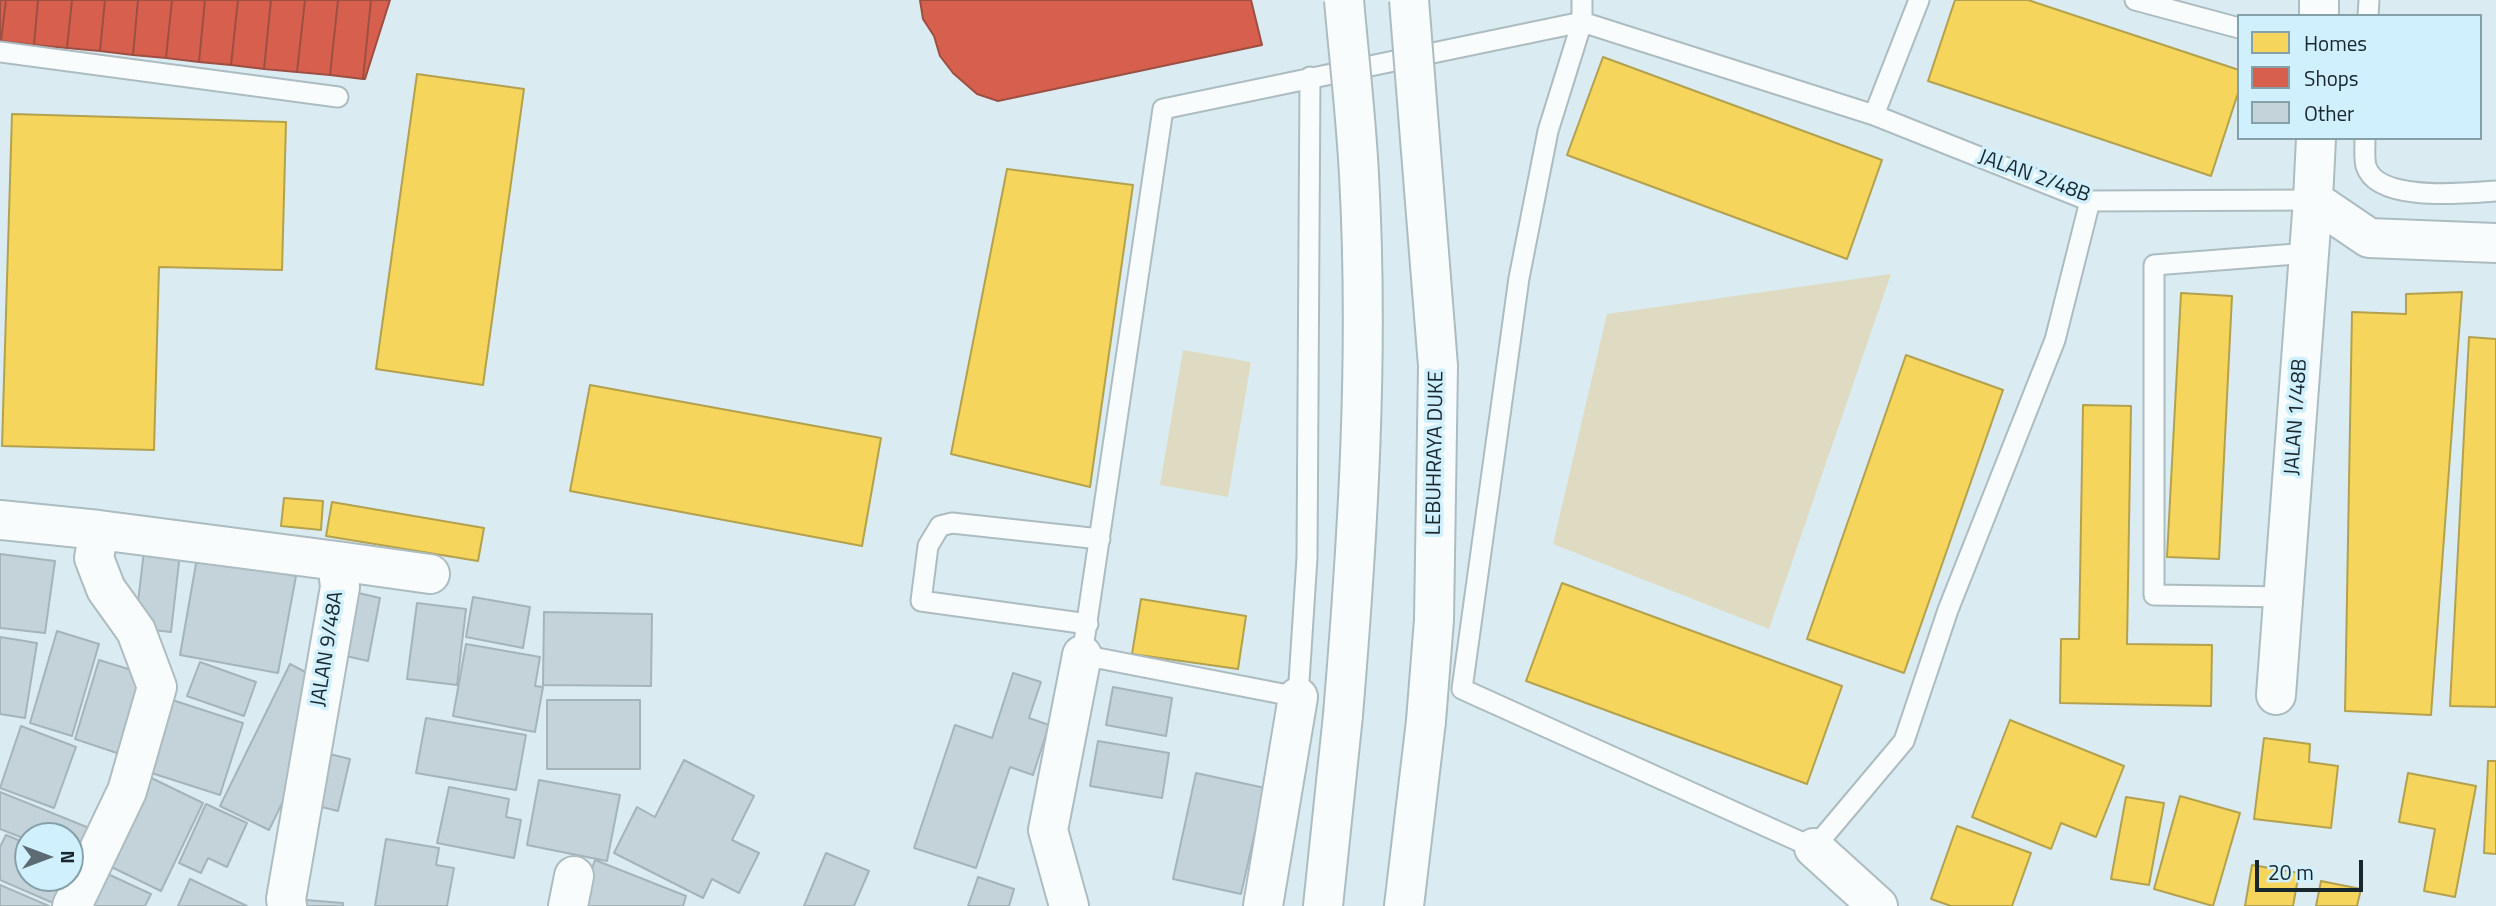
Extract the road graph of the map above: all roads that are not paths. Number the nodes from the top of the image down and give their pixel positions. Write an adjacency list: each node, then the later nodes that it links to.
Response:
1 (1344, 0): 33 (main road, bridge)
2 (1409, 0): 34 (main road, LEBUHRAYA DUKE, bridge)
3 (1582, 0): 6 (lane)
4 (1919, 0): 11 (lane)
5 (2135, 0): 7 (lane)
6 (1582, 22): 9 (lane); 11 (lane, JALAN 2/48B); 28 (lane)
7 (2237, 27)
8 (0, 52): 10 (lane)
9 (1310, 77): 21 (lane); 27 (lane)
10 (338, 97)
11 (1874, 115): 16 (lane, JALAN 2/48B)
12 (2316, 140): 15 (main road, JALAN 1/48B)
13 (2365, 140): 14 (lane)
14 (2496, 191)
15 (2314, 200): 16 (lane, JALAN 2/48B); 17 (main road); 18 (main road, JALAN 1/48B)
16 (2090, 201): 28 (lane)
17 (2496, 243)
18 (2309, 253): 24 (main road, JALAN 1/48B); 24 (lane)
19 (0, 520): 20 (main road, JALAN 9/48A)
20 (99, 530): 22 (main road, JALAN 9/48A); 29 (main road)
21 (1100, 539): 25 (lane); 25 (lane)
22 (337, 561): 23 (main road); 30 (main road, JALAN 9/48A)
23 (430, 574)
24 (2284, 597): 26 (main road, JALAN 1/48B)
25 (1085, 639): 27 (lane); 31 (main road)
26 (2276, 695)
27 (1298, 697): 32 (main road)
28 (1814, 848): 35 (main road)
29 (72, 906)
30 (287, 906)
31 (1069, 906)
32 (1263, 906)
33 (1322, 906)
34 (1404, 906)
35 (1878, 906)

